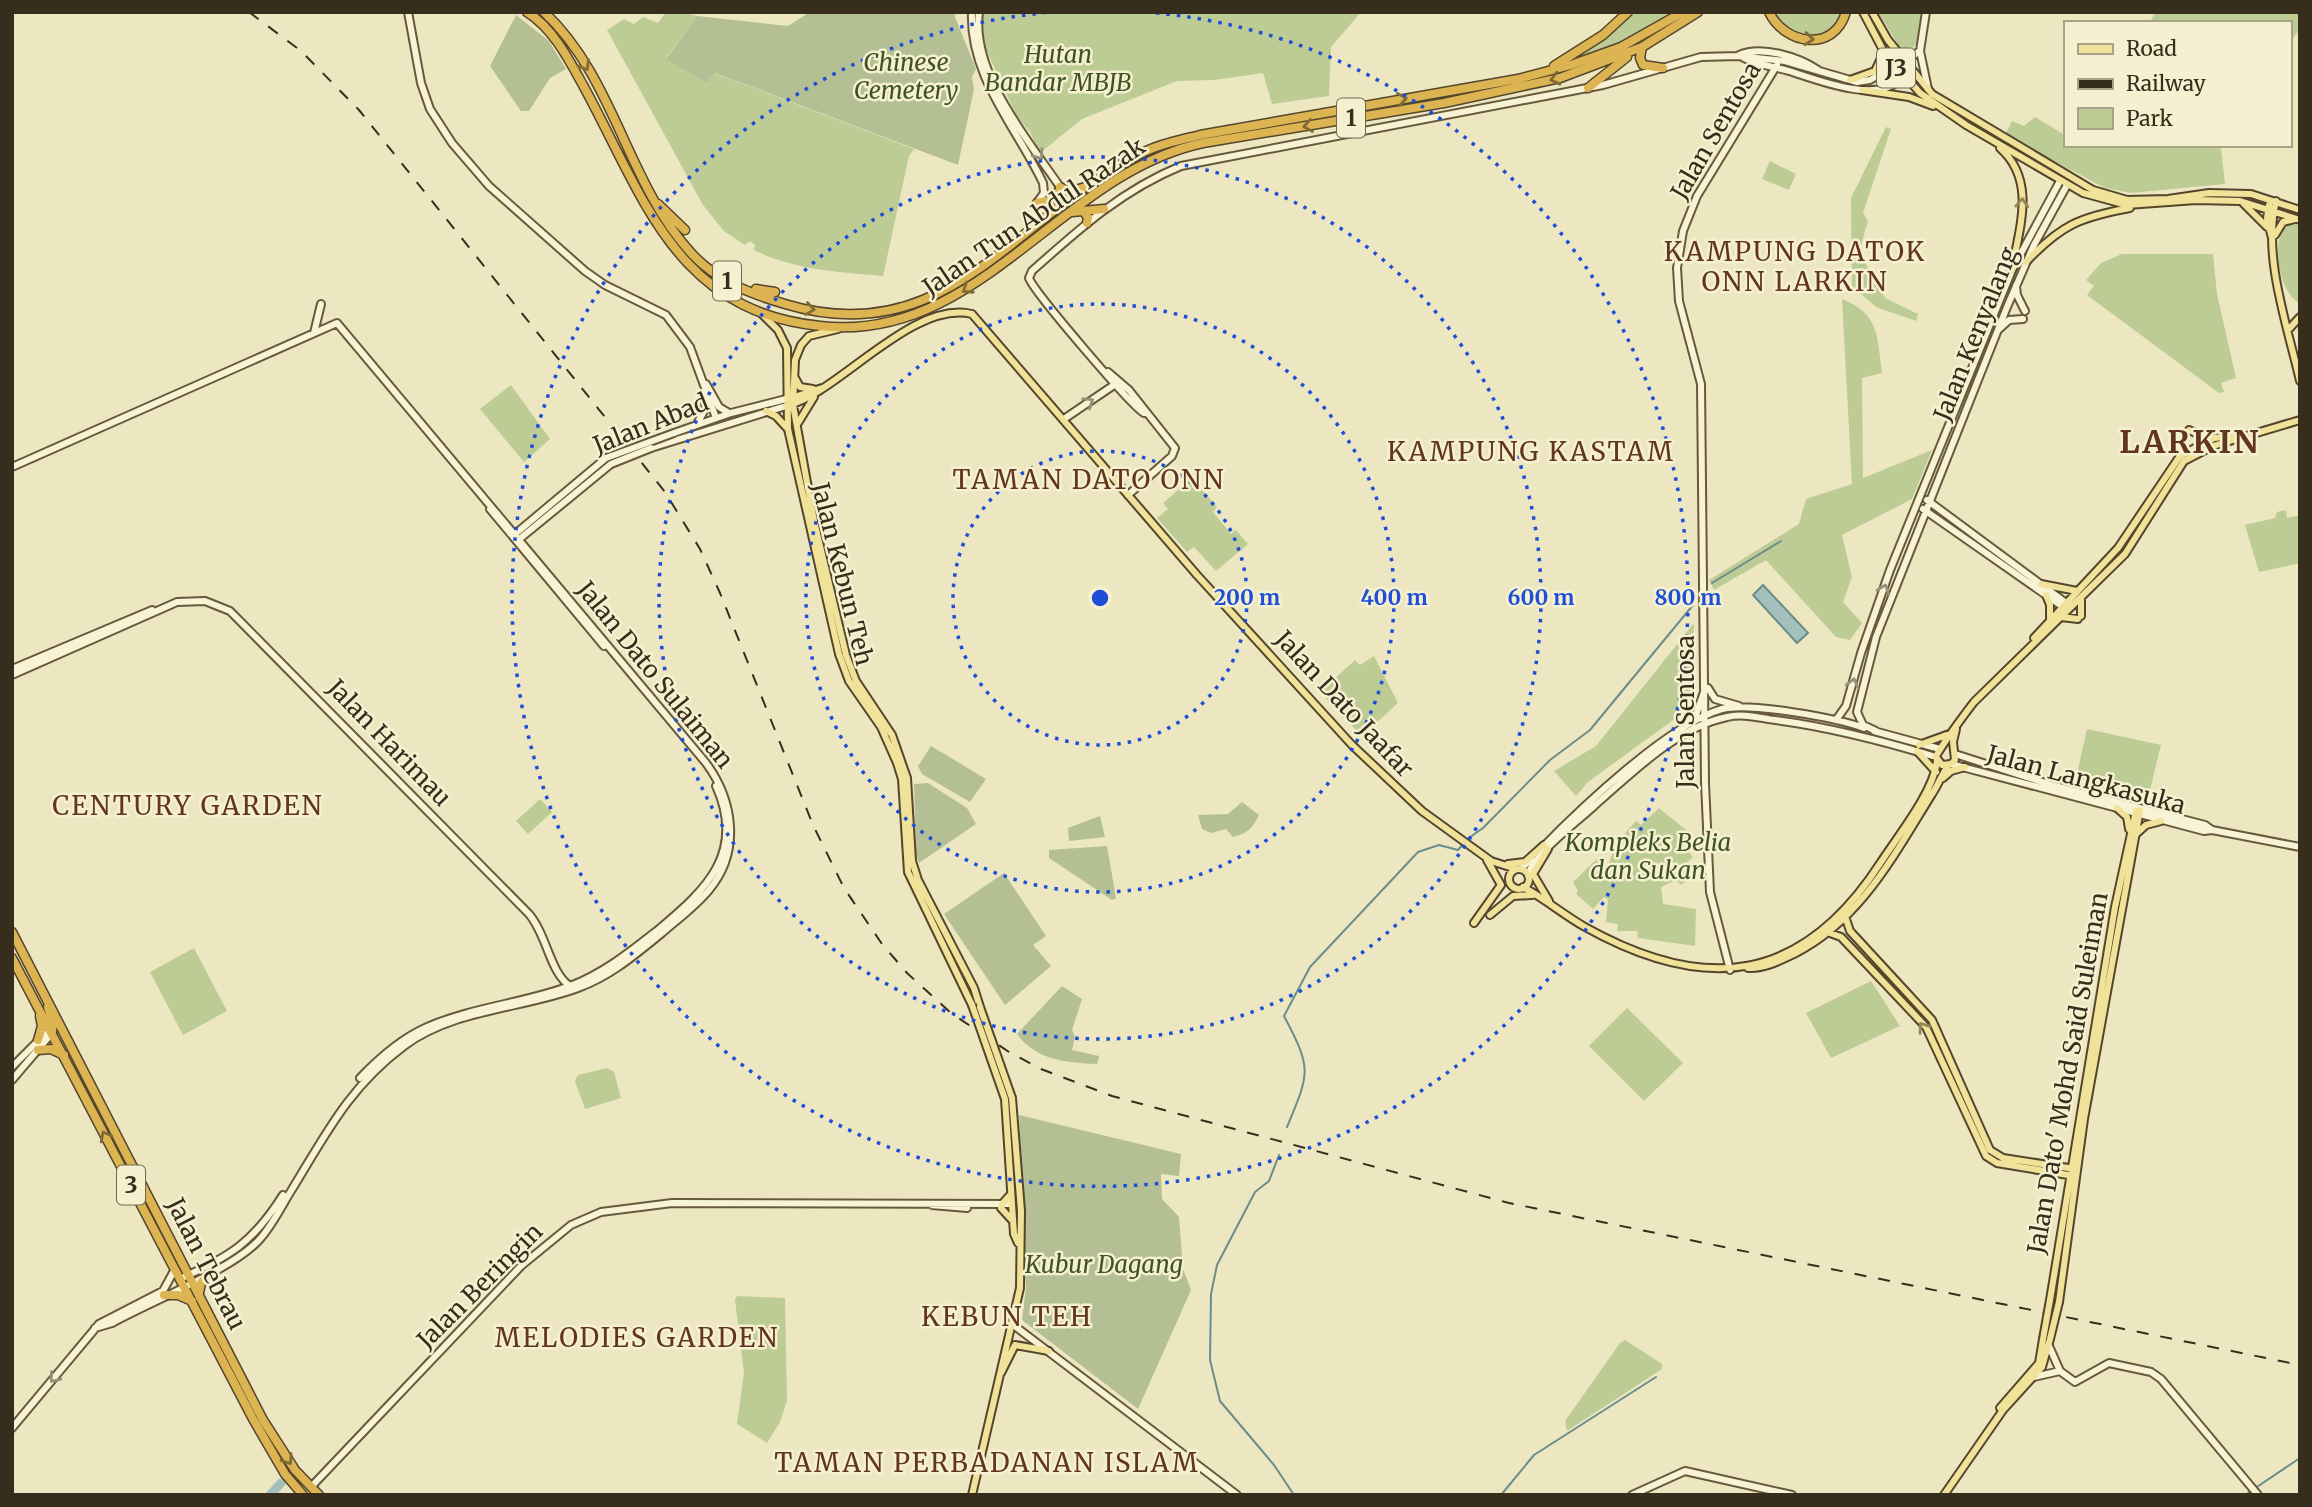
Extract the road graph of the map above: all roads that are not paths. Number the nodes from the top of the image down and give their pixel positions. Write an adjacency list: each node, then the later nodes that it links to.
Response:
1 (410, 12): 66 (street)
2 (527, 12): 56 (highway, Jalan Tun Abdul Razak / 1)
3 (544, 12): 34 (highway, Jalan Tun Abdul Razak / 1, one-way to 34)
4 (972, 12): 38 (street)
5 (979, 12): 33 (street, one-way to 33)
6 (1628, 12): 22 (highway)
7 (1683, 12): 22 (highway, Jalan Tun Abdul Razak / 1)
8 (1698, 12): 14 (highway, Jalan Tun Abdul Razak / 1)
9 (1769, 12): 10 (highway, one-way to 10)
10 (1846, 12)
11 (1863, 12): 17 (main road, J3)
12 (1872, 12): 15 (main road, J3)
13 (1926, 12): 16 (street)
14 (1639, 48): 20 (highway); 24 (highway); 44 (highway, Jalan Tun Abdul Razak / 1, one-way to 44)
15 (1896, 51): 16 (street); 26 (main road, J3)
16 (1920, 51): 26 (street)
17 (1884, 52): 23 (main road); 27 (main road, J3)
18 (1740, 56): 19 (street); 20 (street); 21 (street)
19 (1778, 64): 21 (street); 25 (street); 108 (street, Jalan Sentosa)
20 (1663, 68): 24 (street)
21 (1820, 71): 23 (street)
22 (1518, 79): 30 (highway, Jalan Tun Abdul Razak / 1, one-way to 22)
23 (1850, 80): 25 (street)
24 (1588, 88): 40 (street)
25 (1861, 90): 27 (main road)
26 (1928, 90): 29 (main road, J3)
27 (1945, 110): 28 (main road, J3)
28 (1989, 138): 31 (main road, J3); 51 (main road, one-way to 28)
29 (2029, 152): 31 (main road); 32 (main road, J3)
30 (1099, 179): 33 (highway); 52 (highway, Jalan Tun Abdul Razak / 1, one-way to 30)
31 (2064, 181): 32 (main road); 39 (main road, J3); 50 (street, Jalan Kenyalang); 51 (street, Jalan Kenyalang)
32 (2087, 187): 35 (main road, J3)
33 (1061, 188): 38 (highway)
34 (647, 192): 48 (highway); 52 (highway, Jalan Tun Abdul Razak / 1)
35 (2254, 199): 36 (main road, J3); 37 (main road, J3); 41 (main road, J3); 47 (main road)
36 (2273, 200): 41 (main road); 42 (main road, J3)
37 (2241, 201): 39 (main road, J3); 47 (main road)
38 (1038, 202)
39 (2138, 206): 50 (main road)
40 (1104, 209): 43 (highway); 46 (street)
41 (2271, 209): 45 (main road, J3); 47 (main road); 49 (main road)
42 (2300, 210)
43 (1083, 211): 44 (highway); 46 (highway)
44 (1072, 212): 60 (highway, Jalan Tun Abdul Razak / 1, one-way to 60)
45 (2298, 219): 49 (main road)
46 (1087, 223): 64 (street)
47 (2267, 226): 49 (main road)
48 (685, 230)
49 (2273, 240): 61 (main road)
50 (2025, 262): 53 (street, Jalan Kenyalang)
51 (2012, 270): 81 (street, Jalan Kenyalang)
52 (720, 277): 54 (highway)
53 (2017, 284): 57 (street); 62 (street, Jalan Kenyalang)
54 (775, 292)
55 (321, 304): 63 (street)
56 (757, 309): 60 (highway, Jalan Tun Abdul Razak / 1); 71 (main road, Jalan Kebun Teh)
57 (2025, 311)
58 (2300, 317): 61 (main road)
59 (2023, 319): 62 (street)
60 (840, 328): 65 (main road, Jalan Kebun Teh)
61 (2288, 330): 67 (main road)
62 (1997, 331): 82 (street, Jalan Kenyalang)
63 (314, 333): 87 (street); 97 (street, Jalan Dato Sulaiman)
64 (1106, 371): 68 (street); 70 (street)
65 (794, 376): 69 (main road); 71 (main road, Jalan Kebun Teh)
66 (703, 380): 73 (street); 75 (street); 78 (street)
67 (2300, 382)
68 (1114, 385): 70 (street); 74 (street); 76 (street, one-way to 68)
69 (817, 391): 71 (main road, Jalan Dato Jaafar); 76 (main road, Jalan Dato Jaafar); 84 (main road)
70 (1131, 393): 74 (street)
71 (790, 402): 72 (street, Jalan Abad); 73 (street, Jalan Abad); 79 (main road, Jalan Kebun Teh); 84 (main road, Jalan Kebun Teh)
72 (766, 411): 78 (street, Jalan Abad); 79 (main road)
73 (731, 413): 75 (street, Jalan Abad)
74 (1144, 413): 89 (street)
75 (716, 418): 78 (street, Jalan Abad)
76 (1064, 419): 89 (main road, Jalan Dato Jaafar)
77 (2300, 420): 83 (main road)
78 (698, 428): 86 (street, Jalan Abad, bridge); 86 (street, Jalan Abad, bridge)
79 (788, 429): 158 (main road, Jalan Kebun Teh, bridge)
80 (2189, 430): 85 (main road)
81 (1948, 432): 82 (street); 90 (street, Jalan Kenyalang)
82 (1956, 434): 88 (street, Jalan Kenyalang)
83 (2246, 435): 85 (main road); 99 (main road)
84 (796, 436): 158 (main road, Jalan Kebun Teh, bridge)
85 (2214, 438): 99 (main road)
86 (609, 461): 97 (street, Jalan Abad); 97 (street)
87 (12, 467)
88 (1936, 486): 91 (street, Jalan Kenyalang); 93 (street)
89 (1128, 495): 132 (main road, Jalan Dato Jaafar)
90 (1923, 497): 91 (street); 92 (street, Jalan Kenyalang)
91 (1931, 502): 93 (street); 94 (street, Jalan Kenyalang)
92 (1918, 507): 94 (street); 111 (street, Jalan Kenyalang, one-way to 92)
93 (1942, 510): 98 (street)
94 (1926, 512): 95 (street); 96 (street, Jalan Kenyalang)
95 (1938, 519): 96 (street); 100 (street)
96 (1919, 527): 113 (street, Jalan Kenyalang)
97 (516, 538): 148 (street, Jalan Dato Sulaiman); 168 (street, Jalan Dato Sulaiman)
98 (2041, 584): 99 (main road); 101 (street)
99 (2079, 594): 101 (main road); 103 (main road)
100 (2046, 595): 101 (street); 104 (main road)
101 (2066, 606): 103 (main road); 104 (main road)
102 (153, 610): 106 (street, Jalan Harimau); 107 (street, Jalan Harimau); 146 (street, Jalan Harimau)
103 (2061, 617): 105 (main road)
104 (2050, 618): 105 (main road)
105 (2029, 645): 115 (main road)
106 (12, 669)
107 (12, 675)
108 (1706, 683): 109 (street); 110 (street, Jalan Sentosa); 114 (street)
109 (1744, 708): 110 (street); 111 (street)
110 (1706, 716): 112 (street, Jalan Sentosa); 114 (street)
111 (1836, 720): 113 (street)
112 (1706, 724): 116 (street); 130 (street); 144 (street, Jalan Sentosa)
113 (1876, 732): 116 (street)
114 (1676, 733): 130 (street)
115 (1954, 733): 116 (main road); 117 (main road); 118 (main road)
116 (1918, 748): 117 (street); 119 (street); 122 (main road)
117 (1941, 748): 118 (main road); 119 (main road)
118 (1957, 754): 120 (main road); 125 (street, Jalan Langkasuka)
119 (1937, 759): 120 (main road); 122 (main road)
120 (1949, 765): 121 (street, Jalan Langkasuka); 123 (main road)
121 (1965, 767): 123 (main road); 124 (street, Jalan Langkasuka)
122 (1936, 772): 143 (main road)
123 (1939, 782): 138 (main road)
124 (2118, 808): 125 (street, Jalan Langkasuka); 128 (main road)
125 (2138, 812): 126 (street, Jalan Langkasuka); 127 (street, Jalan Langkasuka); 128 (main road, Jalan Dato' Mohd Said Suleiman); 129 (main road, Jalan Dato' Mohd Said Suleiman)
126 (2161, 821): 127 (street, Jalan Langkasuka); 129 (main road)
127 (2212, 830): 131 (street, Jalan Langkasuka)
128 (2130, 831): 147 (main road, Jalan Dato' Mohd Said Suleiman)
129 (2134, 839): 147 (main road, Jalan Dato' Mohd Said Suleiman)
130 (1546, 847): 132 (main road); 133 (street); 135 (street); 136 (main road)
131 (2300, 848)
132 (1485, 858): 133 (main road, Jalan Dato Jaafar); 134 (main road, Jalan Dato Jaafar); 139 (main road)
133 (1518, 869): 134 (main road); 135 (main road)
134 (1509, 881): 135 (main road)
135 (1526, 881): 136 (main road)
136 (1548, 902): 137 (main road); 144 (main road)
137 (1490, 915)
138 (1846, 919): 141 (main road); 159 (main road)
139 (1474, 923)
140 (12, 932): 145 (highway, Jalan Tebrau / 3)
141 (1830, 933): 143 (main road); 159 (main road, one-way to 141)
142 (12, 958): 150 (highway, Jalan Tebrau / 3)
143 (1746, 967): 144 (main road)
144 (1730, 970)
145 (33, 971): 151 (highway); 157 (highway, Jalan Tebrau / 3)
146 (557, 973): 148 (street, Jalan Harimau); 149 (street)
147 (2107, 974): 159 (main road, Jalan Dato' Mohd Said Suleiman)
148 (570, 986): 149 (street, Jalan Dato Sulaiman)
149 (551, 992): 169 (street, Jalan Dato Sulaiman)
150 (37, 1006): 151 (highway, Jalan Tebrau / 3); 152 (highway)
151 (52, 1032): 152 (street); 153 (street); 154 (highway, Jalan Tebrau / 3); 157 (highway)
152 (38, 1040): 155 (street)
153 (38, 1051): 154 (highway); 156 (street)
154 (64, 1055): 167 (highway, Jalan Tebrau / 3, one-way to 154)
155 (12, 1067)
156 (12, 1080)
157 (92, 1086): 169 (highway, Jalan Tebrau / 3)
158 (1008, 1099): 160 (main road, Jalan Kebun Teh); 161 (main road, Jalan Kebun Teh)
159 (2074, 1172): 176 (main road, Jalan Dato' Mohd Said Suleiman, bridge); 176 (main road, Jalan Dato' Mohd Said Suleiman, bridge)
160 (1018, 1185): 163 (main road); 164 (main road, Jalan Kebun Teh)
161 (1011, 1194): 162 (main road); 163 (main road, Jalan Kebun Teh)
162 (1001, 1206): 163 (street, Jalan Beringin); 165 (main road); 183 (street, Jalan Beringin)
163 (1013, 1206): 164 (main road); 165 (main road, Jalan Kebun Teh)
164 (1021, 1217): 166 (main road, Jalan Kebun Teh)
165 (1013, 1222): 166 (main road, Jalan Kebun Teh)
166 (1018, 1245): 174 (main road, Jalan Kebun Teh)
167 (175, 1269): 170 (highway, Jalan Tebrau / 3); 175 (street)
168 (210, 1272): 169 (street, Jalan Dato Sulaiman); 171 (highway)
169 (191, 1277): 170 (street, Jalan Dato Sulaiman); 171 (highway, Jalan Tebrau / 3)
170 (182, 1282): 172 (street, Jalan Dato Sulaiman); 173 (highway, Jalan Tebrau / 3)
171 (199, 1293): 183 (highway, Jalan Tebrau / 3, one-way to 183)
172 (164, 1295): 173 (highway); 175 (street, Jalan Dato Sulaiman)
173 (192, 1301): 185 (highway, Jalan Tebrau / 3)
174 (1012, 1324): 177 (street); 179 (main road, Jalan Kebun Teh)
175 (95, 1328): 181 (street, one-way to 181)
176 (2047, 1341): 178 (street); 180 (main road); 182 (main road)
177 (1049, 1351): 179 (main road); 188 (street)
178 (2060, 1371): 180 (street); 184 (street)
179 (999, 1375): 187 (main road, Jalan Kebun Teh)
180 (2034, 1377): 182 (main road)
181 (12, 1429)
182 (1977, 1446): 191 (main road)
183 (311, 1488): 186 (highway, Jalan Tebrau / 3)
184 (2257, 1493)
185 (303, 1495)
186 (319, 1495)
187 (972, 1495)
188 (1237, 1495)
189 (1632, 1495): 190 (street)
190 (1792, 1495)
191 (1944, 1495)

